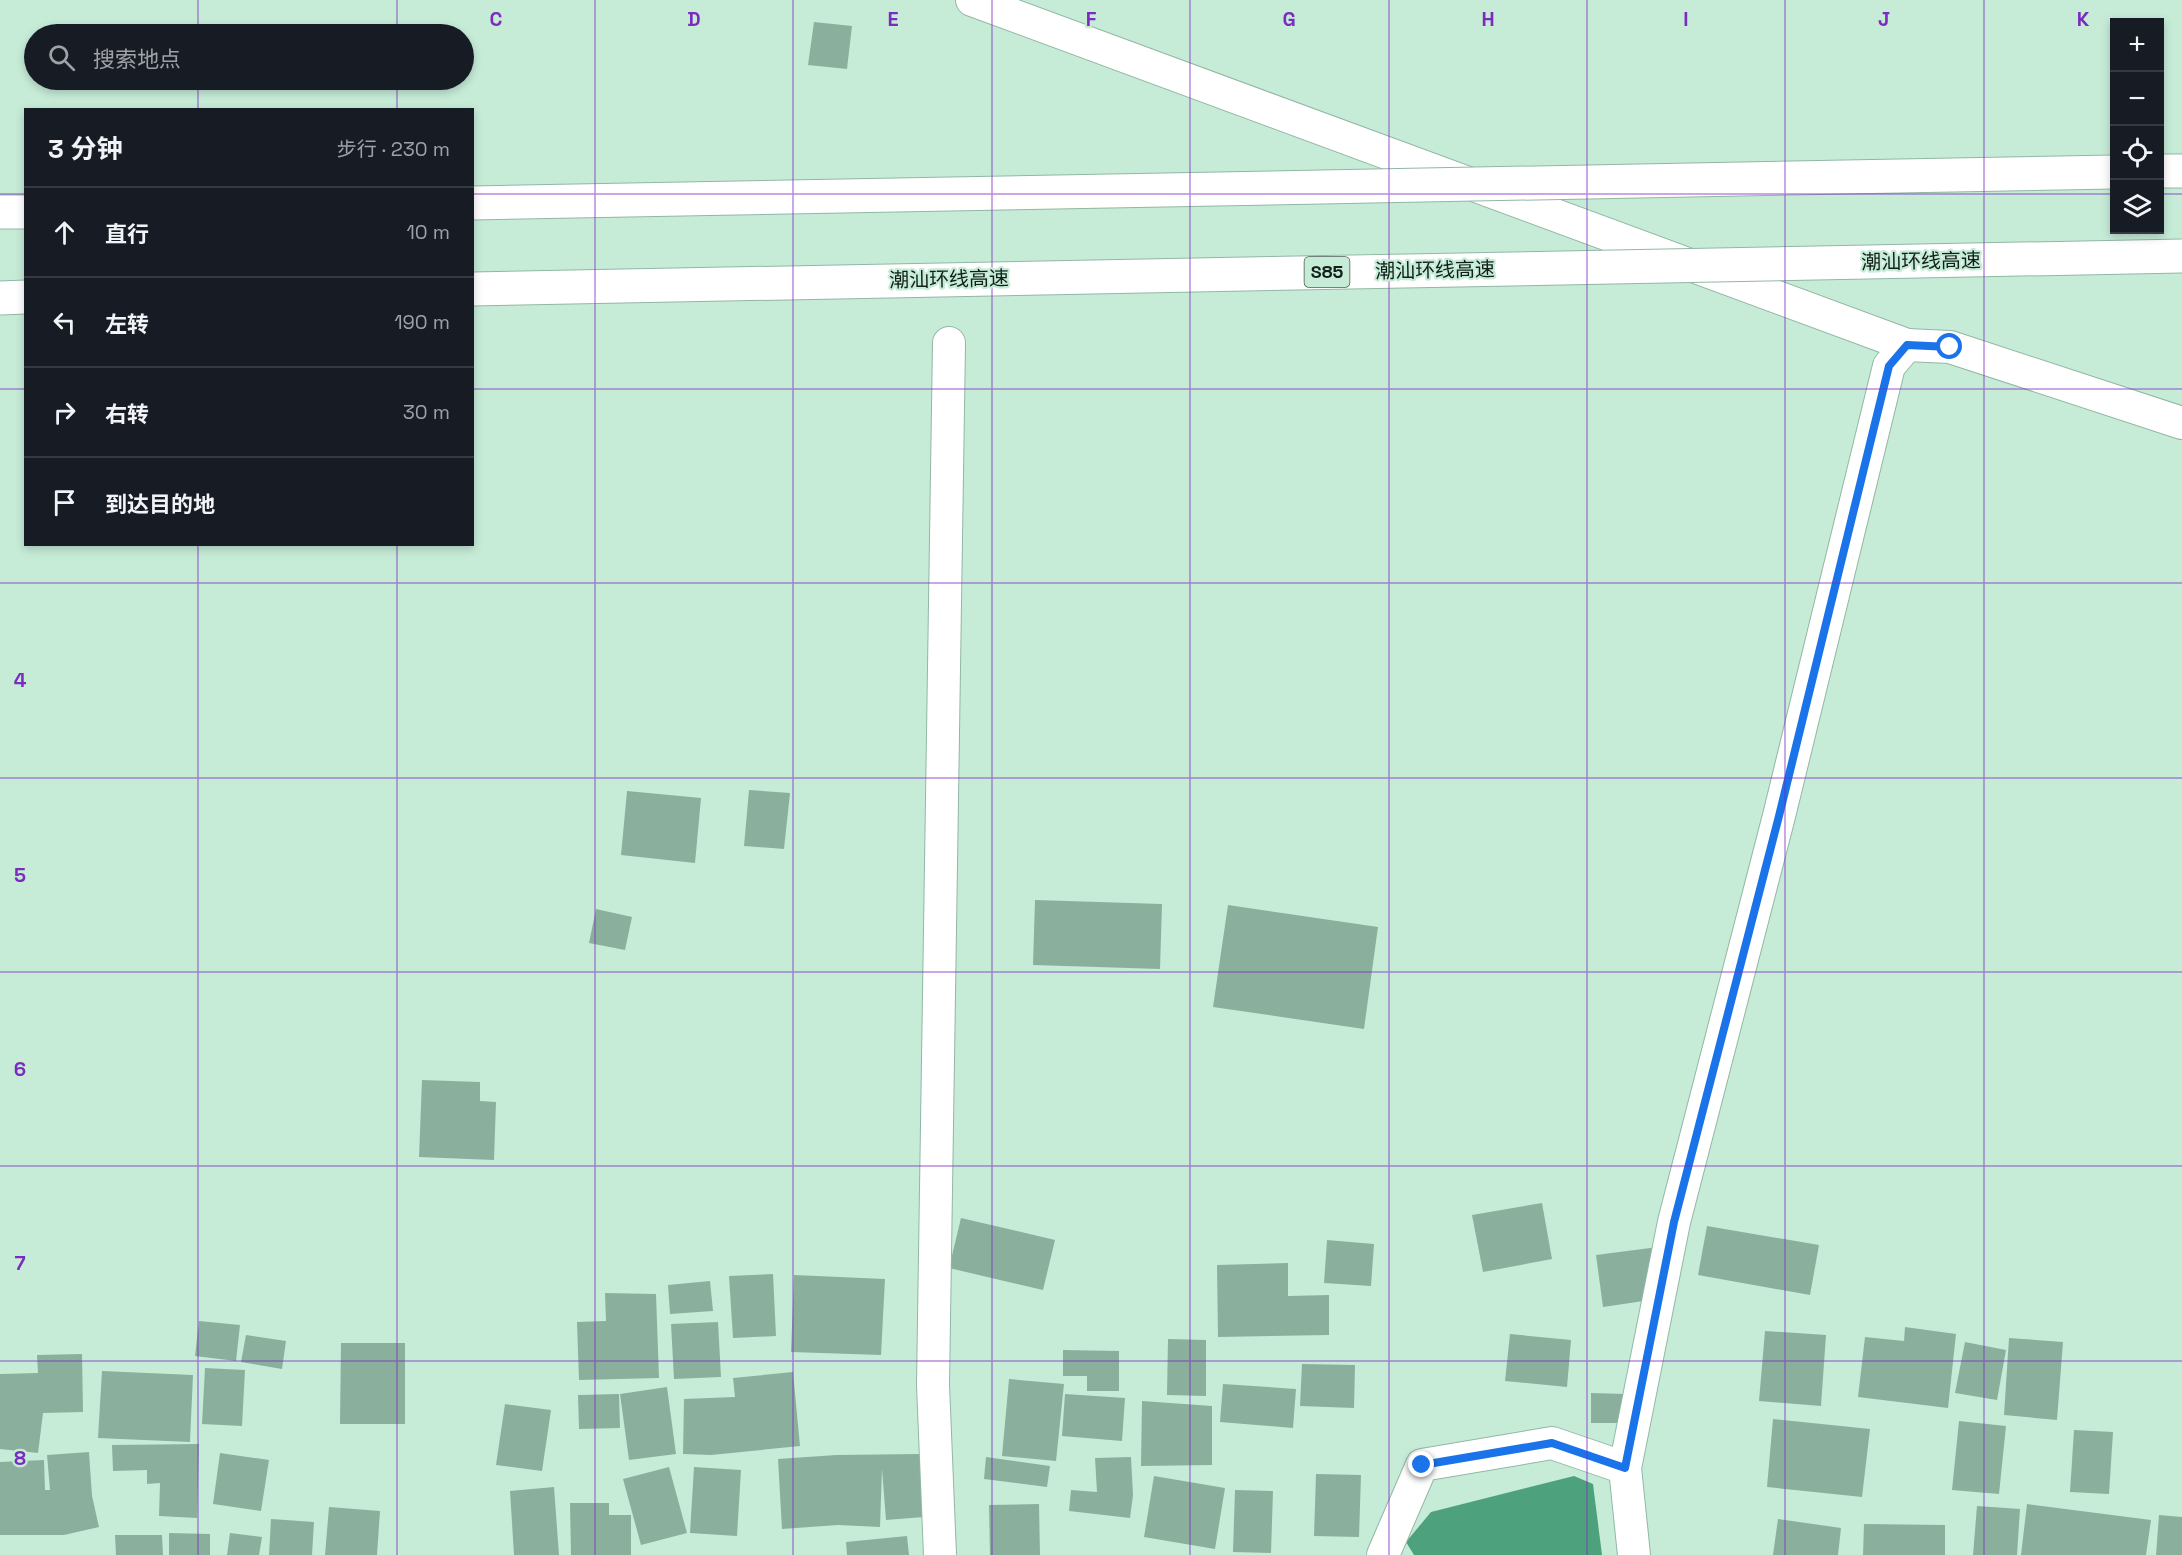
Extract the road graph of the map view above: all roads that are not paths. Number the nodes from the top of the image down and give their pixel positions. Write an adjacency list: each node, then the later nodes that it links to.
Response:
1 (972, 0): 13 (street)
2 (2164, 171): 3 (highway)
3 (2182, 171)
4 (2110, 172): 5 (highway, bridge)
5 (474, 203)
6 (0, 212): 7 (highway)
7 (24, 212)
8 (2182, 256): 9 (highway, 潮汕环线高速 / S85, bridge)
9 (474, 288)
10 (24, 297): 11 (highway)
11 (0, 298)
12 (950, 343): 16 (street)
13 (1907, 345): 14 (street); 15 (street)
14 (2182, 423)
15 (1625, 1468): 17 (street); 18 (street)
16 (940, 1555)
17 (1383, 1555)
18 (1634, 1555)

